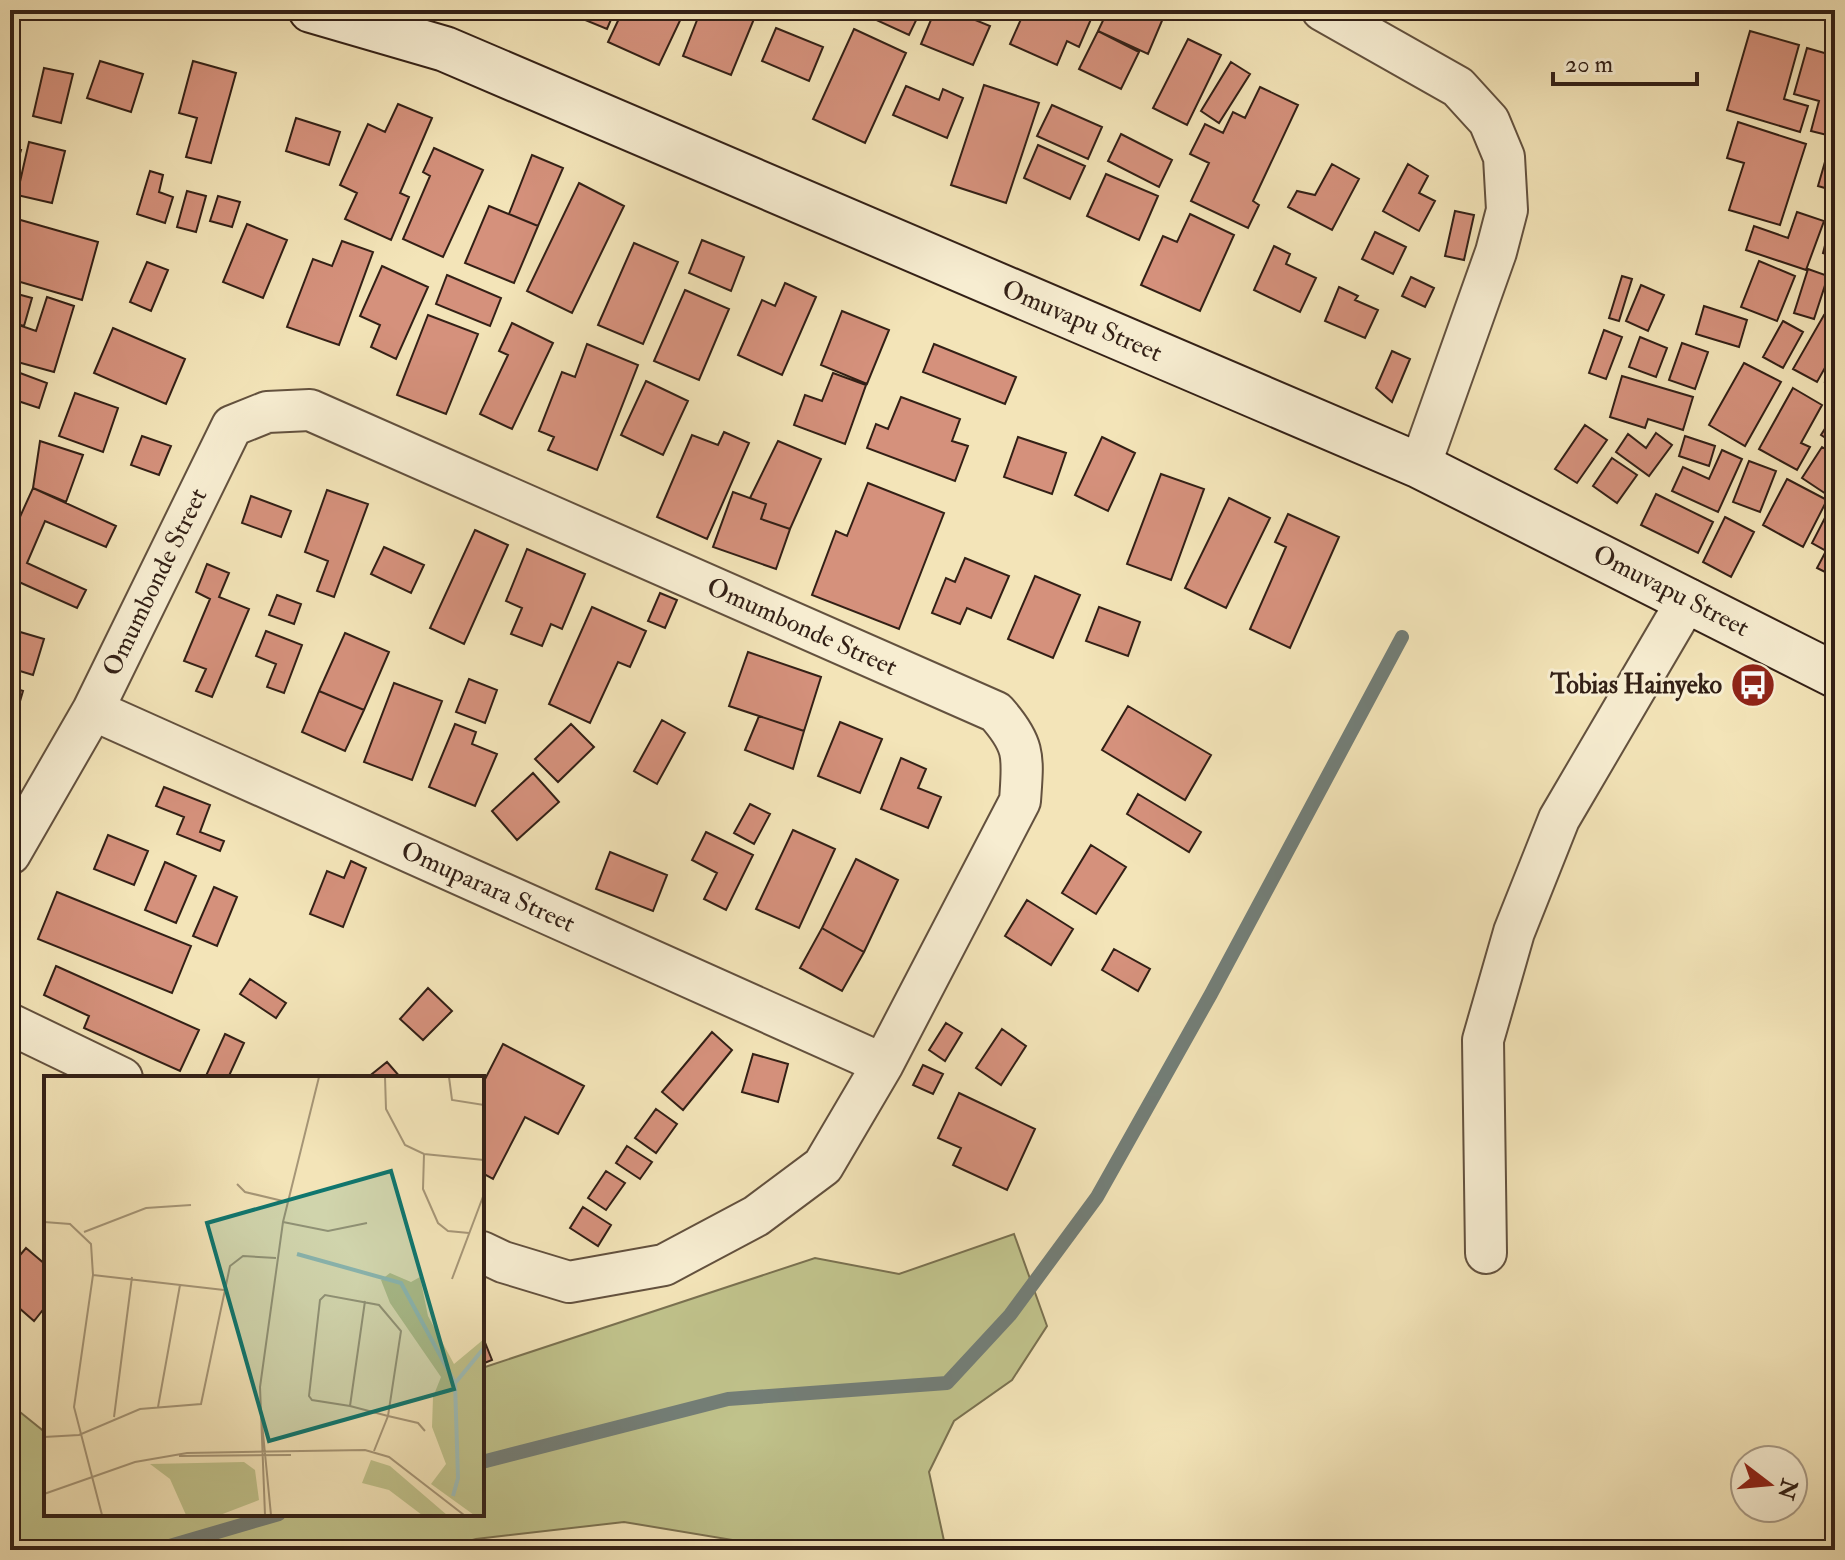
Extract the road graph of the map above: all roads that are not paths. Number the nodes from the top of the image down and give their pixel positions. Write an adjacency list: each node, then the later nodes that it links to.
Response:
1 (311, 10): 3 (street, Omuvapu Street)
2 (1322, 10): 3 (street)
3 (1420, 466): 4 (street, Omuvapu Street)
4 (1688, 599): 5 (street, Omuvapu Street); 12 (street)
5 (1835, 674)
6 (93, 710): 7 (street, Omumbonde Street); 9 (street, Omuparara Street); 9 (street, Omumbonde Street)
7 (10, 854)
8 (10, 1024): 10 (street)
9 (883, 1064): 11 (street, Omumbonde Street)
10 (118, 1076)
11 (484, 1253)
12 (1486, 1253)

